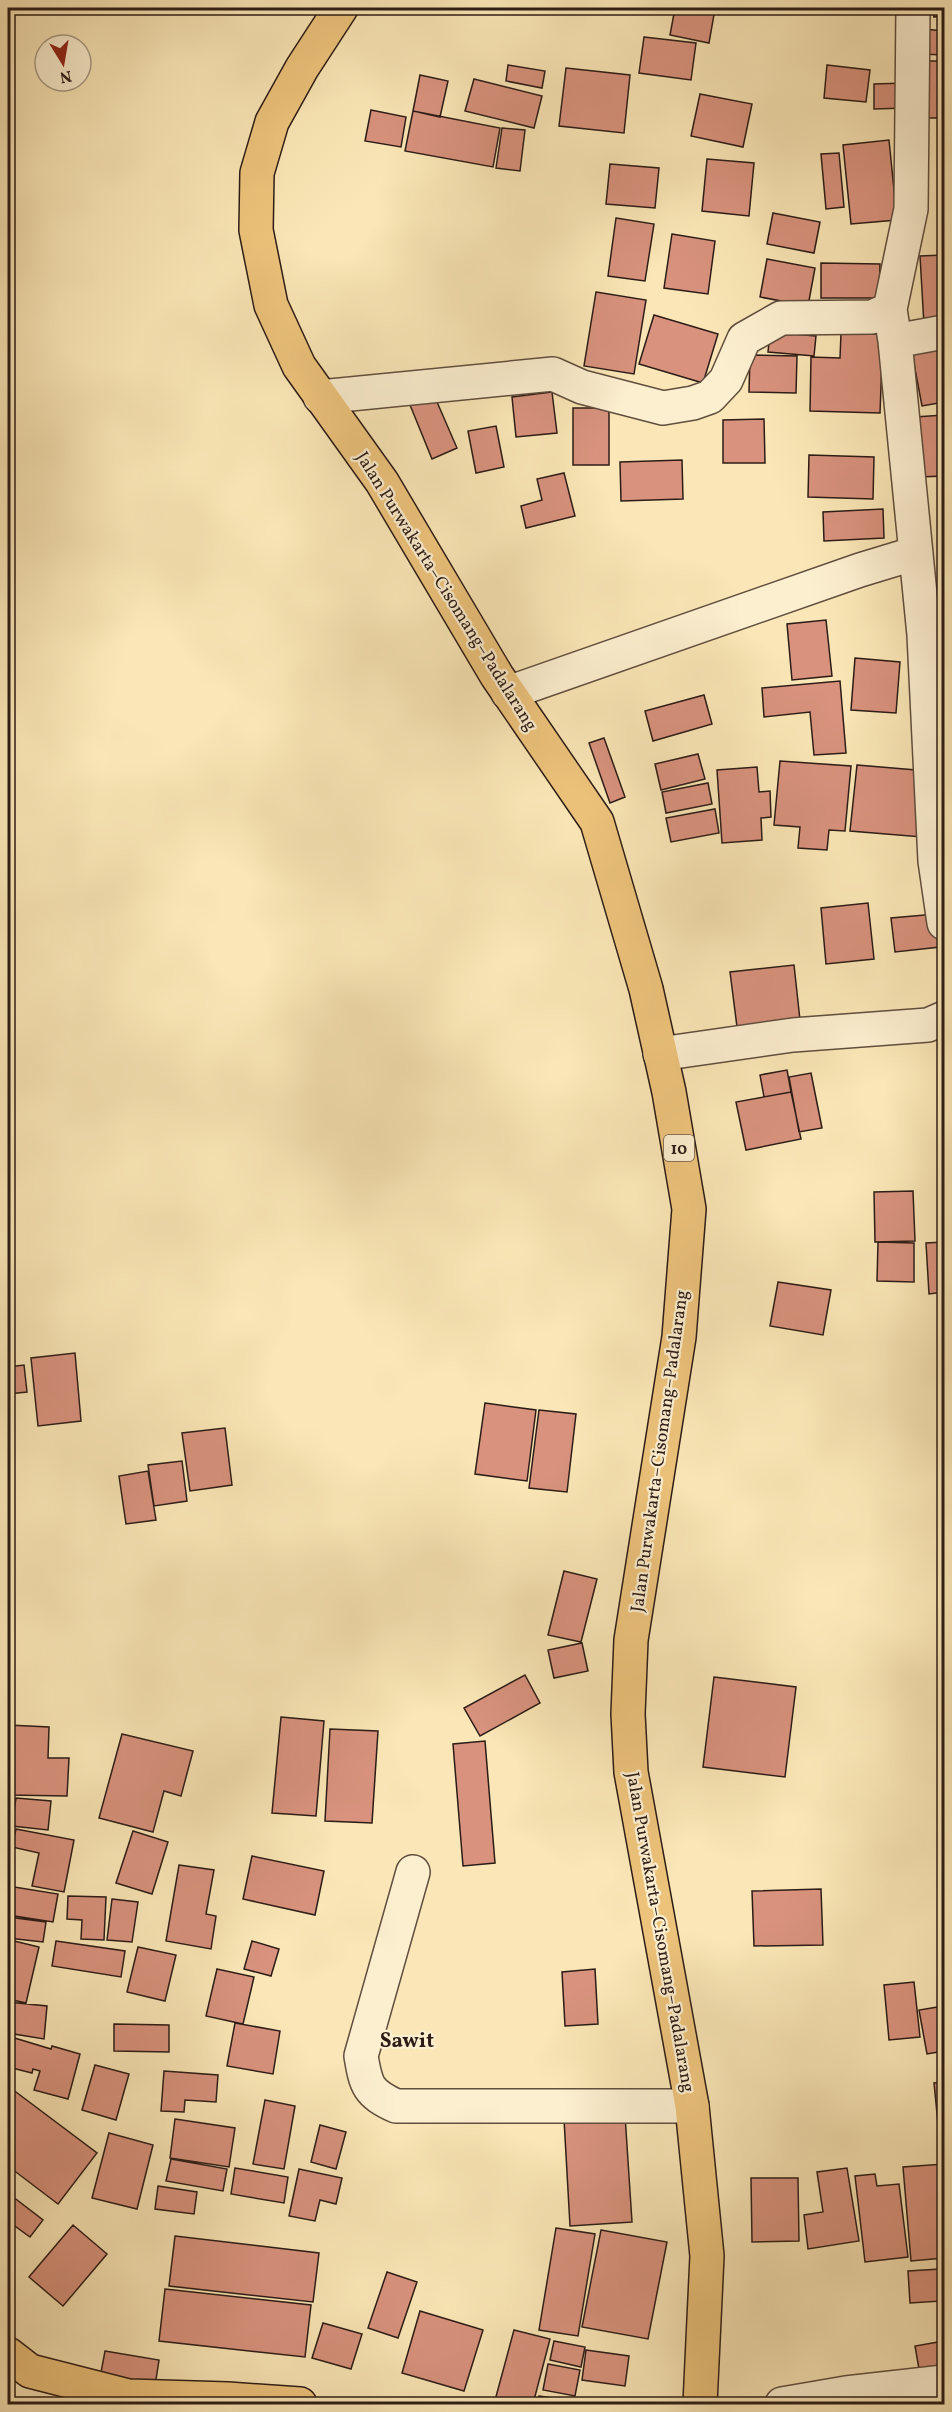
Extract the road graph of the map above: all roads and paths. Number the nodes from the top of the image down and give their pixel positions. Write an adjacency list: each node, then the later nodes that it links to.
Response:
1 (340, 8): 6 (main road, Jalan Purwakarta–Cisomang–Padalarang / 10)
2 (913, 8): 3 (street)
3 (890, 309): 5 (street); 6 (street)
4 (945, 332): 5 (street)
5 (895, 341): 7 (street)
6 (320, 397): 8 (main road, Jalan Purwakarta–Cisomang–Padalarang / 10)
7 (916, 554): 8 (street); 9 (street)
8 (508, 693): 11 (main road, Jalan Purwakarta–Cisomang–Padalarang / 10)
9 (945, 923)
10 (945, 1018): 11 (street)
11 (660, 1054): 13 (main road, Jalan Purwakarta–Cisomang–Padalarang / 10)
12 (413, 1872): 13 (street)
13 (692, 2106): 17 (main road, Jalan Purwakarta–Cisomang–Padalarang / 10)
14 (8, 2354): 16 (main road)
15 (945, 2382): 18 (street)
16 (300, 2404)
17 (700, 2404)
18 (782, 2404)

